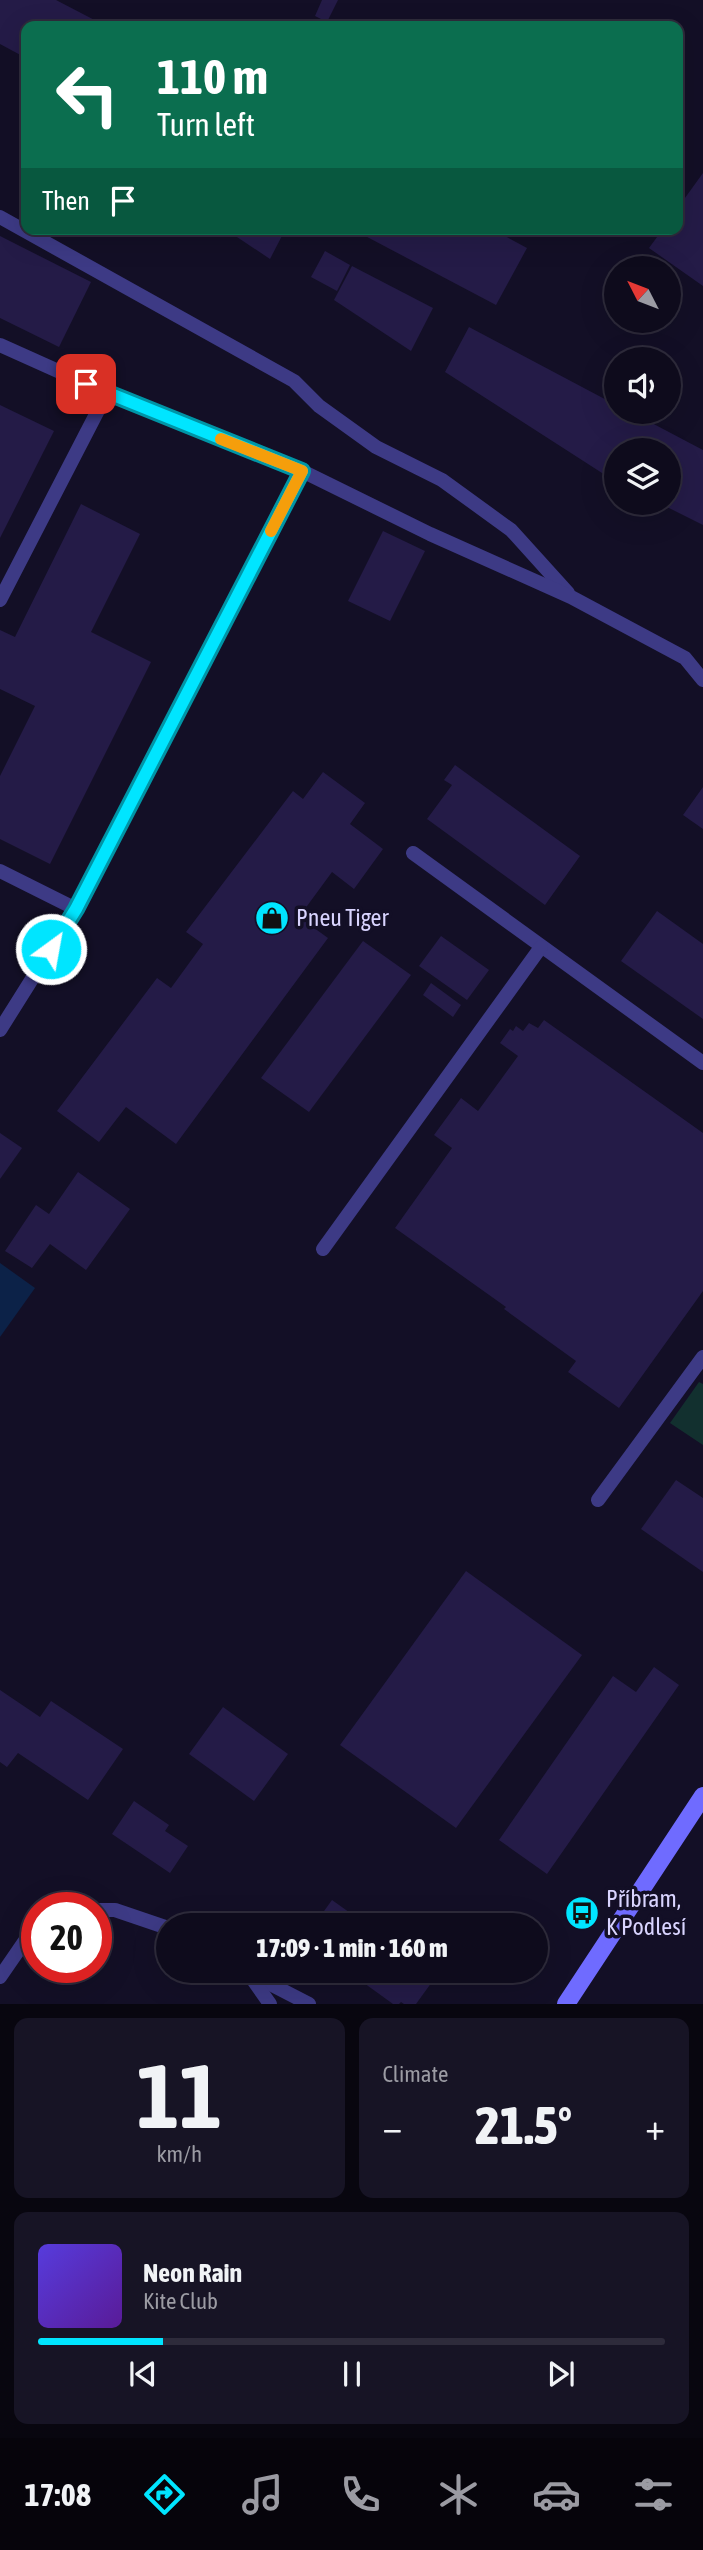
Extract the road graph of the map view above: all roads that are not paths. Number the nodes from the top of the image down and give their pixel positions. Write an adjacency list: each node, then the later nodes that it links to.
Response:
1 (0, 217): 2 (lane)
2 (21, 229)
3 (32, 235): 7 (lane)
4 (0, 345): 5 (lane)
5 (107, 393): 6 (lane); 8 (lane)
6 (302, 471): 7 (lane); 12 (lane)
7 (571, 597): 9 (lane)
8 (0, 600)
9 (703, 680)
10 (413, 853): 13 (lane)
11 (0, 871): 12 (lane)
12 (76, 909): 14 (lane)
13 (541, 947): 15 (lane); 16 (lane)
14 (0, 1030)
15 (703, 1063)
16 (323, 1249)
17 (703, 1357): 18 (lane)
18 (598, 1500)
19 (703, 1796): 28 (street)
20 (112, 1910): 21 (lane)
21 (156, 1924)
22 (21, 1947): 23 (lane)
23 (0, 1977)
24 (254, 1983): 26 (lane)
25 (267, 1983): 27 (lane)
26 (270, 2004)
27 (309, 2004)
28 (566, 2004)

